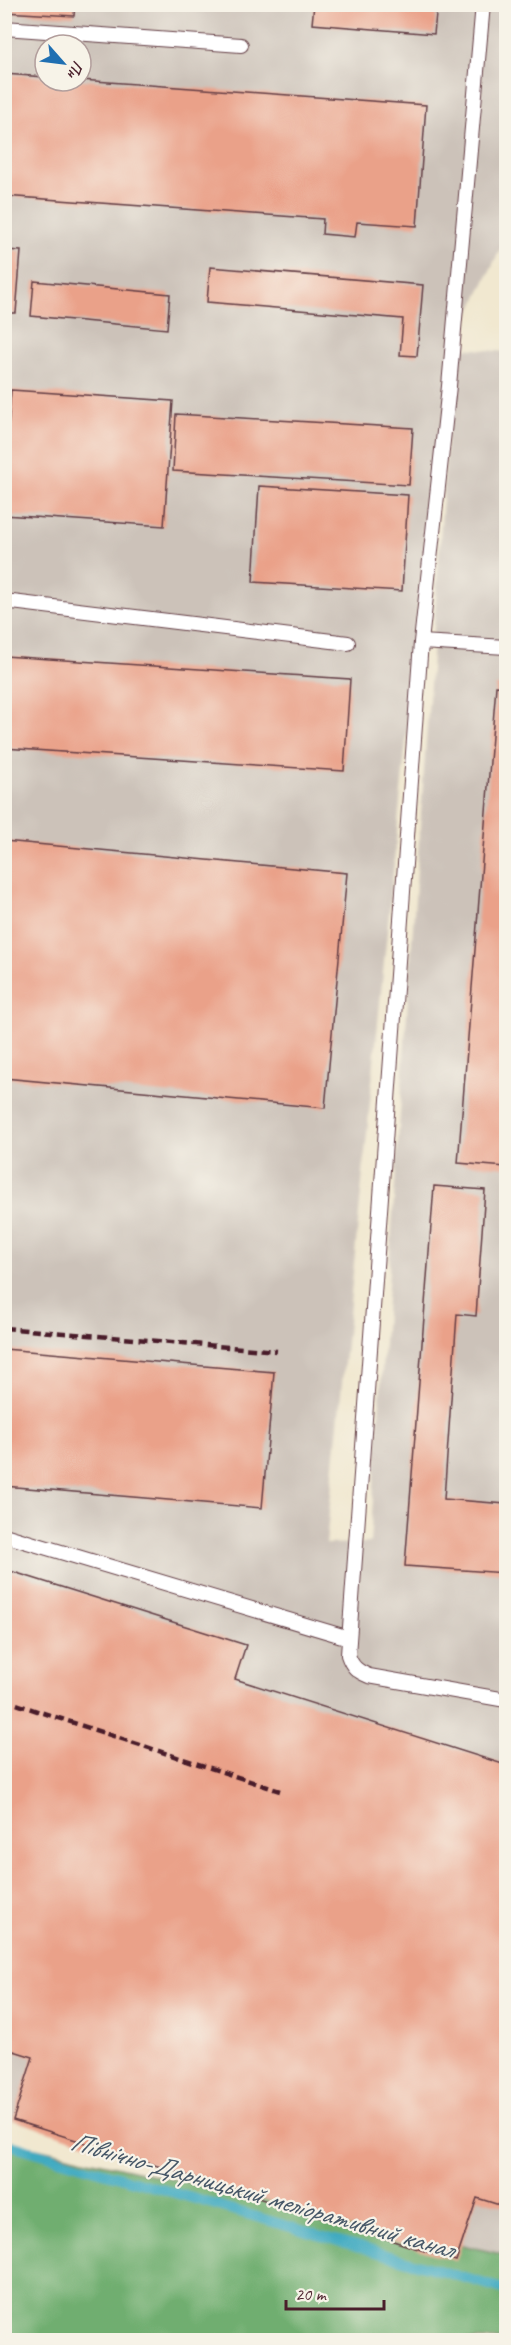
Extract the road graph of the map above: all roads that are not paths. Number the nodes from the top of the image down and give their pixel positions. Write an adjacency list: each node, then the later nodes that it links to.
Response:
1 (483, 4): 5 (lane)
2 (4, 28): 3 (lane)
3 (241, 45)
4 (4, 601): 6 (lane)
5 (421, 642): 7 (lane); 9 (lane)
6 (348, 643)
7 (507, 648)
8 (4, 1534): 9 (lane)
9 (349, 1638): 10 (lane)
10 (507, 1700)

